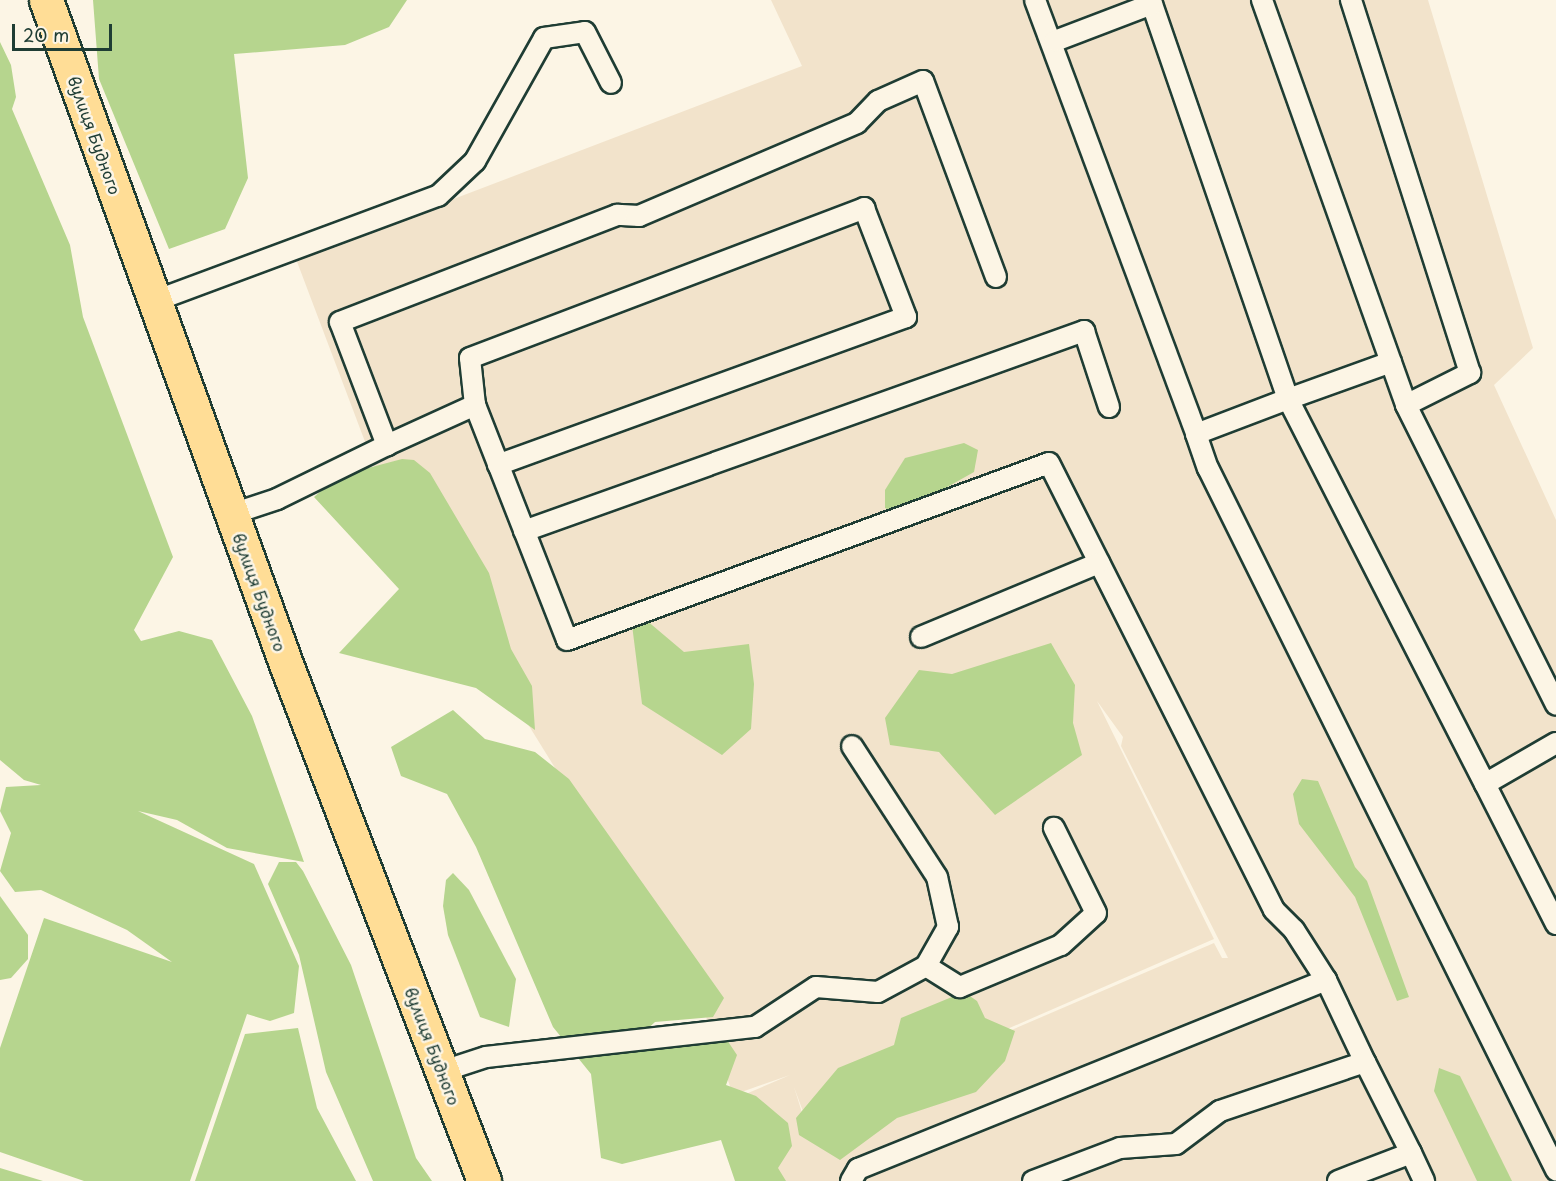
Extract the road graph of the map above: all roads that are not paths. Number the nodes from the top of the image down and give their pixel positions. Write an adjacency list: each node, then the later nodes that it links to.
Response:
1 (45, 0): 8 (highway, вулиця Будного)
2 (1035, 0): 5 (lane)
3 (1262, 0): 9 (lane)
4 (1351, 0): 12 (lane)
5 (1055, 41): 10 (lane); 14 (lane)
6 (611, 83): 8 (lane)
7 (996, 277): 15 (lane)
8 (155, 301): 17 (highway, вулиця Будного)
9 (1391, 362): 10 (lane); 12 (lane)
10 (1288, 399): 14 (lane); 24 (lane)
11 (474, 405): 15 (lane); 16 (lane); 16 (lane)
12 (1406, 405): 21 (lane)
13 (1109, 407): 18 (lane)
14 (1196, 434): 32 (lane)
15 (387, 445): 17 (lane)
16 (498, 465): 18 (lane)
17 (232, 514): 30 (highway, вулиця Будного)
18 (524, 531): 19 (lane)
19 (1099, 563): 20 (lane); 28 (lane)
20 (921, 637)
21 (1556, 704)
22 (1556, 743): 24 (lane)
23 (852, 746): 27 (lane)
24 (1485, 784): 26 (lane)
25 (1054, 828): 27 (lane)
26 (1556, 924)
27 (926, 966): 30 (lane)
28 (1326, 980): 29 (lane); 34 (lane)
29 (1365, 1062): 31 (lane); 35 (lane)
30 (443, 1071): 33 (highway, вулиця Будного)
31 (1411, 1154): 36 (lane); 37 (lane)
32 (1556, 1170)
33 (484, 1181)
34 (851, 1181)
35 (1033, 1181)
36 (1338, 1181)
37 (1424, 1181)

